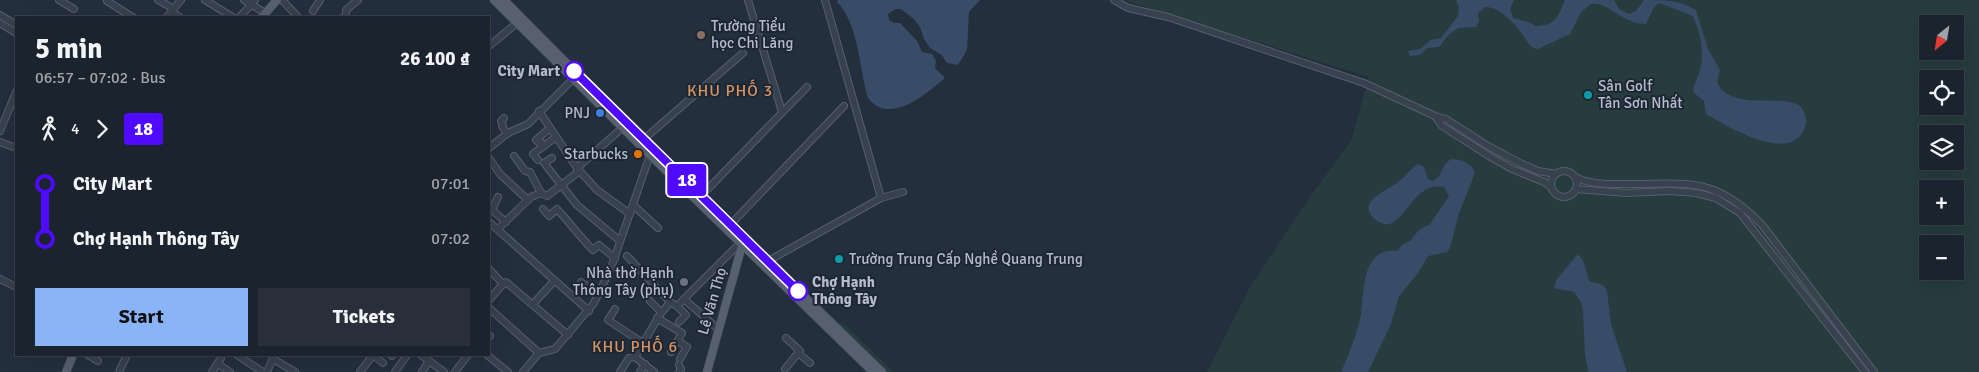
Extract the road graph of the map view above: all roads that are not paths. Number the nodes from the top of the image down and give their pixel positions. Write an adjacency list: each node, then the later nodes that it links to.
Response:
1 (59, 0): 17 (street)
2 (158, 0): 18 (street)
3 (181, 0): 18 (street)
4 (205, 0): 25 (street)
5 (244, 0): 16 (street)
6 (277, 0): 21 (main road)
7 (282, 0): 27 (street)
8 (320, 0): 19 (street)
9 (358, 0): 28 (street)
10 (494, 0): 29 (main road)
11 (504, 0): 29 (main road)
12 (748, 0): 40 (street)
13 (825, 0): 73 (street)
14 (1114, 0): 42 (street)
15 (107, 1): 22 (street)
16 (253, 2): 21 (street); 26 (street)
17 (74, 10)
18 (172, 10): 23 (street); 24 (street)
19 (313, 11)
20 (0, 15): 31 (street)
21 (263, 15)
22 (131, 16)
23 (168, 16)
24 (180, 16)
25 (231, 16)
26 (241, 16)
27 (296, 16)
28 (344, 16)
29 (519, 21): 33 (street); 35 (main road); 41 (main road)
30 (0, 23): 32 (street)
31 (15, 24)
32 (15, 32)
33 (490, 45)
34 (743, 53): 49 (street)
35 (573, 79): 39 (street); 41 (main road)
36 (807, 87): 40 (street)
37 (15, 94): 46 (street)
38 (844, 106): 82 (street)
39 (539, 112): 44 (street); 47 (street)
40 (782, 112): 71 (street)
41 (612, 114): 45 (main road); 49 (main road)
42 (1435, 116): 51 (street); 55 (street)
43 (504, 118): 47 (street)
44 (550, 128): 48 (street); 52 (street)
45 (622, 128): 56 (main road); 61 (street)
46 (0, 131)
47 (507, 134): 53 (street)
48 (556, 137): 52 (street); 61 (street)
49 (644, 139): 71 (main road)
50 (0, 142): 54 (street)
51 (1484, 144): 55 (street); 62 (street)
52 (544, 146): 60 (street)
53 (490, 147)
54 (15, 148)
55 (1480, 151): 66 (street)
56 (650, 155): 76 (street); 87 (main road)
57 (514, 156): 70 (street)
58 (552, 158): 65 (street)
59 (490, 159): 75 (street)
60 (538, 160)
61 (577, 168): 65 (street); 79 (street)
62 (1556, 174): 63 (street); 66 (street)
63 (1575, 177): 64 (street); 67 (street)
64 (1649, 183): 69 (street); 74 (street)
65 (560, 186): 70 (street); 88 (street)
66 (1551, 187): 67 (street)
67 (1576, 189): 69 (street)
68 (903, 192): 73 (street)
69 (1650, 192): 77 (street)
70 (541, 193): 75 (street)
71 (702, 195): 82 (main road)
72 (498, 197): 80 (street)
73 (881, 198): 90 (street)
74 (1733, 199): 77 (street); 85 (street)
75 (528, 200): 80 (street)
76 (633, 205): 79 (street); 83 (street)
77 (1728, 206): 86 (street)
78 (543, 209): 89 (street)
79 (630, 214): 88 (street)
80 (506, 222): 84 (street)
81 (490, 223): 84 (street)
82 (730, 224): 87 (main road)
83 (658, 228)
84 (498, 230): 93 (street)
85 (1768, 234): 86 (street); 100 (street)
86 (1762, 239): 100 (street)
87 (743, 241): 90 (main road); 99 (street); 110 (main road); 111 (main road, Lê Văn Thọ)
88 (619, 244): 89 (street); 102 (street)
89 (615, 258): 97 (street)
90 (768, 261): 110 (main road)
91 (490, 270): 95 (street)
92 (0, 279): 96 (street)
93 (554, 281): 103 (street); 106 (street)
94 (581, 282): 97 (street)
95 (503, 284): 98 (street); 103 (street)
96 (15, 286)
97 (599, 294): 106 (street)
98 (490, 299)
99 (684, 299): 104 (street); 111 (street)
100 (1813, 299): 141 (street)
101 (650, 301): 108 (street)
102 (670, 302): 104 (street); 108 (street)
103 (532, 304): 112 (street)
104 (677, 306): 109 (street)
105 (615, 309): 115 (street)
106 (589, 311): 112 (street)
107 (490, 312): 118 (street)
108 (659, 315): 114 (street); 115 (street)
109 (679, 322)
110 (829, 325): 140 (main road); 159 (main road)
111 (718, 329): 158 (main road, Lê Văn Thọ)
112 (568, 335): 118 (street)
113 (786, 338): 117 (street)
114 (678, 341): 116 (street); 137 (street)
115 (643, 343): 131 (street)
116 (672, 352)
117 (798, 353): 135 (street); 139 (street)
118 (539, 354): 154 (street)
119 (73, 356): 142 (main road)
120 (90, 356): 132 (street)
121 (127, 356): 143 (street)
122 (239, 356): 146 (street)
123 (372, 356): 148 (street)
124 (374, 356): 134 (street)
125 (406, 356): 149 (street)
126 (422, 356): 133 (street)
127 (467, 356): 152 (street)
128 (487, 356): 153 (street)
129 (274, 357): 146 (street); 147 (street)
130 (221, 358): 144 (street)
131 (635, 358): 136 (street); 155 (street)
132 (98, 361)
133 (429, 361): 150 (street); 151 (street)
134 (383, 363)
135 (810, 363)
136 (645, 364): 156 (street); 157 (street)
137 (680, 365)
138 (221, 366): 145 (street)
139 (784, 369)
140 (869, 371)
141 (1870, 371)
142 (66, 372)
143 (119, 372)
144 (212, 372)
145 (230, 372)
146 (265, 372)
147 (295, 372)
148 (360, 372)
149 (395, 372)
150 (422, 372)
151 (444, 372)
152 (455, 372)
153 (508, 372)
154 (525, 372)
155 (620, 372)
156 (640, 372)
157 (654, 372)
158 (707, 372)
159 (882, 372)

